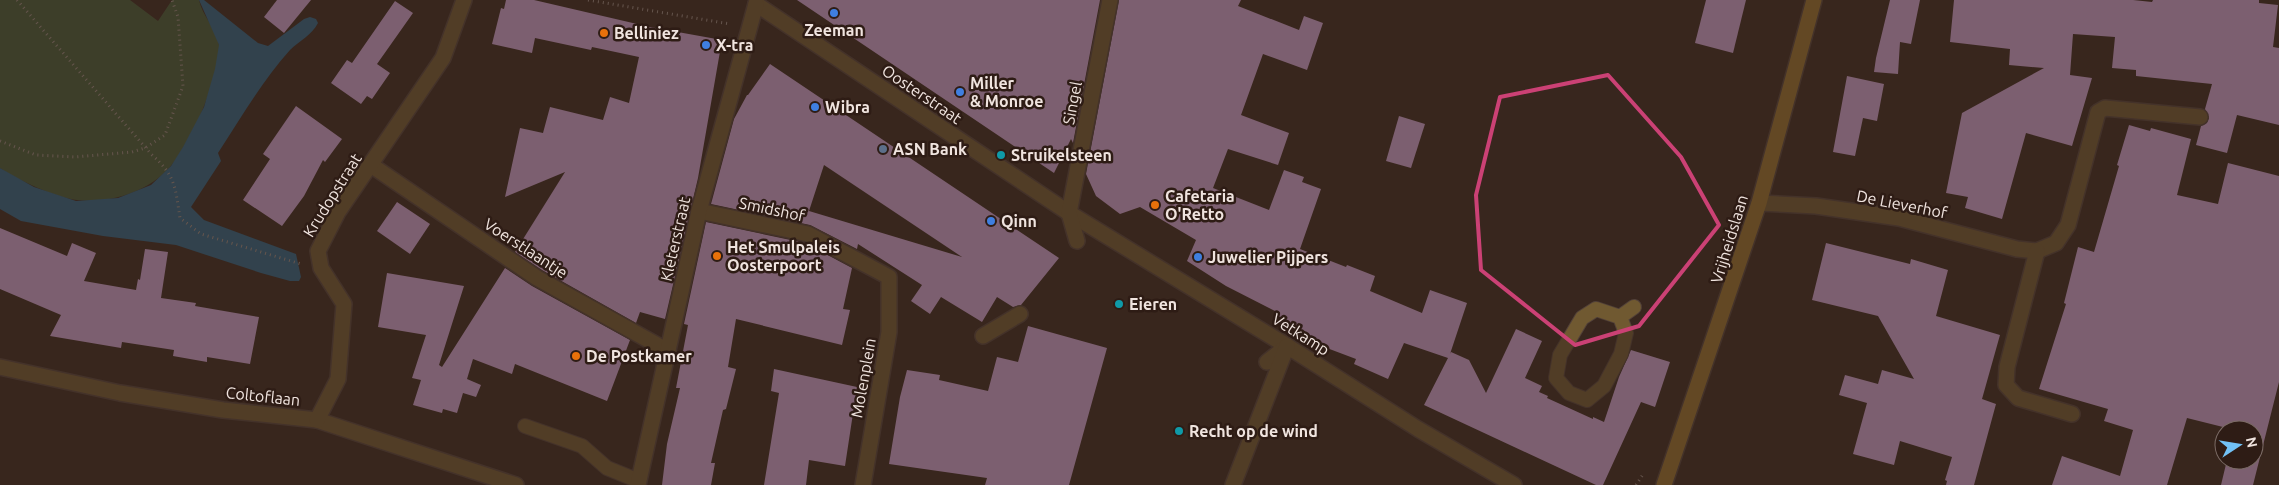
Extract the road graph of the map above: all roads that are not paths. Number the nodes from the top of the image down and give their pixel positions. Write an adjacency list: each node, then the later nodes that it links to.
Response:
1 (464, 0): 6 (street, Krudopstraat)
2 (1110, 0): 9 (street, Singel)
3 (1814, 0): 7 (street, Vrijheidslaan)
4 (755, 2): 8 (street, Kleterstraat); 9 (street, Oosterstraat)
5 (2200, 117): 11 (street)
6 (371, 165): 18 (street, Voerstlaantje); 22 (street, Krudopstraat)
7 (1759, 203): 11 (street, De Lieverhof); 29 (street, Vrijheidslaan)
8 (699, 211): 12 (street, Smidshof); 18 (street, Kleterstraat)
9 (1069, 213): 10 (street); 17 (street, Vetkamp)
10 (1077, 240)
11 (2037, 251): 21 (street)
12 (889, 277): 26 (street, Molenplein)
13 (1634, 307): 15 (lane)
14 (1020, 314): 16 (street)
15 (1620, 317): 15 (lane)
16 (983, 336)
17 (1287, 346): 19 (street); 27 (street); 28 (street, Vetkamp)
18 (668, 351): 24 (street, Kleterstraat)
19 (1267, 362)
20 (0, 367): 22 (street, Coltoflaan)
21 (2072, 414)
22 (316, 420): 25 (street, Coltoflaan)
23 (525, 426): 24 (lane)
24 (639, 483)
25 (516, 485)
26 (863, 485)
27 (1233, 485)
28 (1514, 485)
29 (1664, 485)

